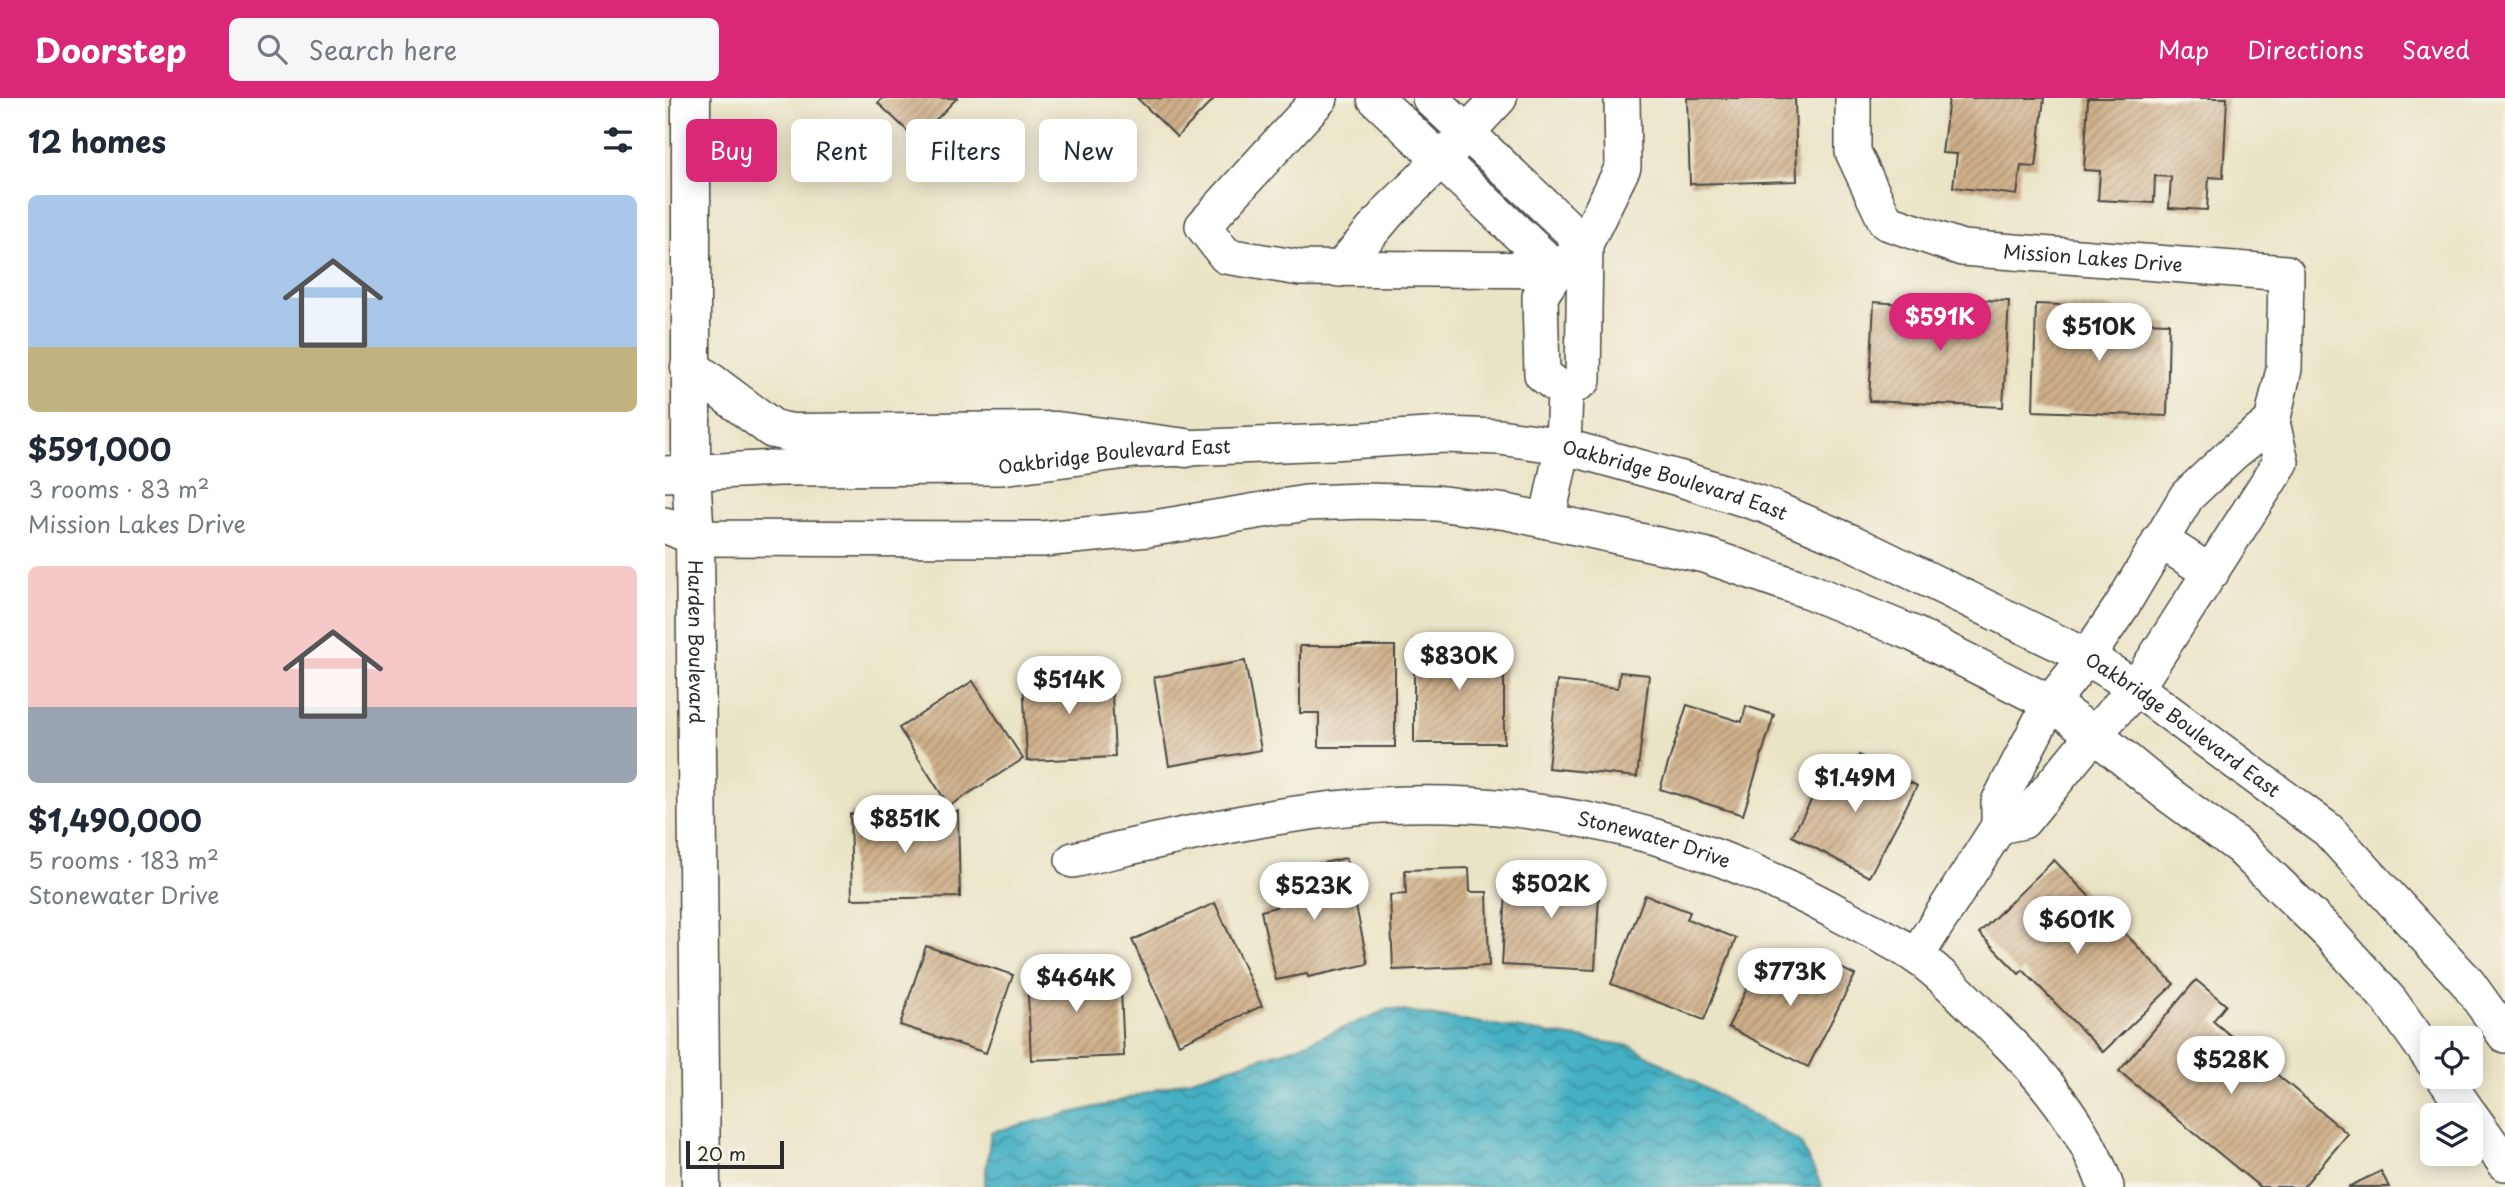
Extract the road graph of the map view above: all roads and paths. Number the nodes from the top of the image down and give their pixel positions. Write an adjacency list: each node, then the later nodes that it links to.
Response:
1 (691, 98): 13 (main road, Harden Boulevard)
2 (1320, 98): 11 (street)
3 (1375, 98): 9 (street)
4 (1430, 98): 8 (street)
5 (1499, 98): 8 (street)
6 (1622, 98): 10 (street)
7 (1853, 98): 15 (street, Mission Lakes Drive)
8 (1466, 132): 9 (street); 10 (street)
9 (1441, 160): 11 (street); 12 (street)
10 (1585, 244): 12 (street); 14 (street)
11 (1340, 268): 12 (street)
12 (1557, 270): 14 (street)
13 (690, 367): 17 (main road); 18 (main road, Harden Boulevard)
14 (1565, 392): 16 (street)
15 (2272, 422): 21 (street); 22 (street, Mission Lakes Drive)
16 (1563, 446): 17 (street, Oakbridge Boulevard East); 19 (street); 23 (street, Oakbridge Boulevard East)
17 (1186, 448): 18 (street, Oakbridge Boulevard East)
18 (678, 474): 20 (main road, Harden Boulevard)
19 (1547, 521): 20 (street); 25 (street)
20 (680, 531): 34 (main road, Harden Boulevard)
21 (2160, 540): 22 (street); 23 (street)
22 (2211, 573): 24 (street, Mission Lakes Drive)
23 (2087, 657): 24 (street, Oakbridge Boulevard East); 25 (street)
24 (2136, 688): 26 (street, Mission Lakes Drive); 30 (street, Oakbridge Boulevard East)
25 (2050, 703): 26 (street); 27 (street)
26 (2094, 734): 27 (street, Mission Lakes Drive); 31 (street)
27 (1999, 826): 29 (street)
28 (1073, 860): 29 (street, Stonewater Drive)
29 (1916, 956): 35 (street, Stonewater Drive)
30 (2505, 1035)
31 (2420, 1042)
32 (2483, 1132): 33 (street)
33 (2505, 1163)
34 (701, 1187)
35 (2106, 1187)

